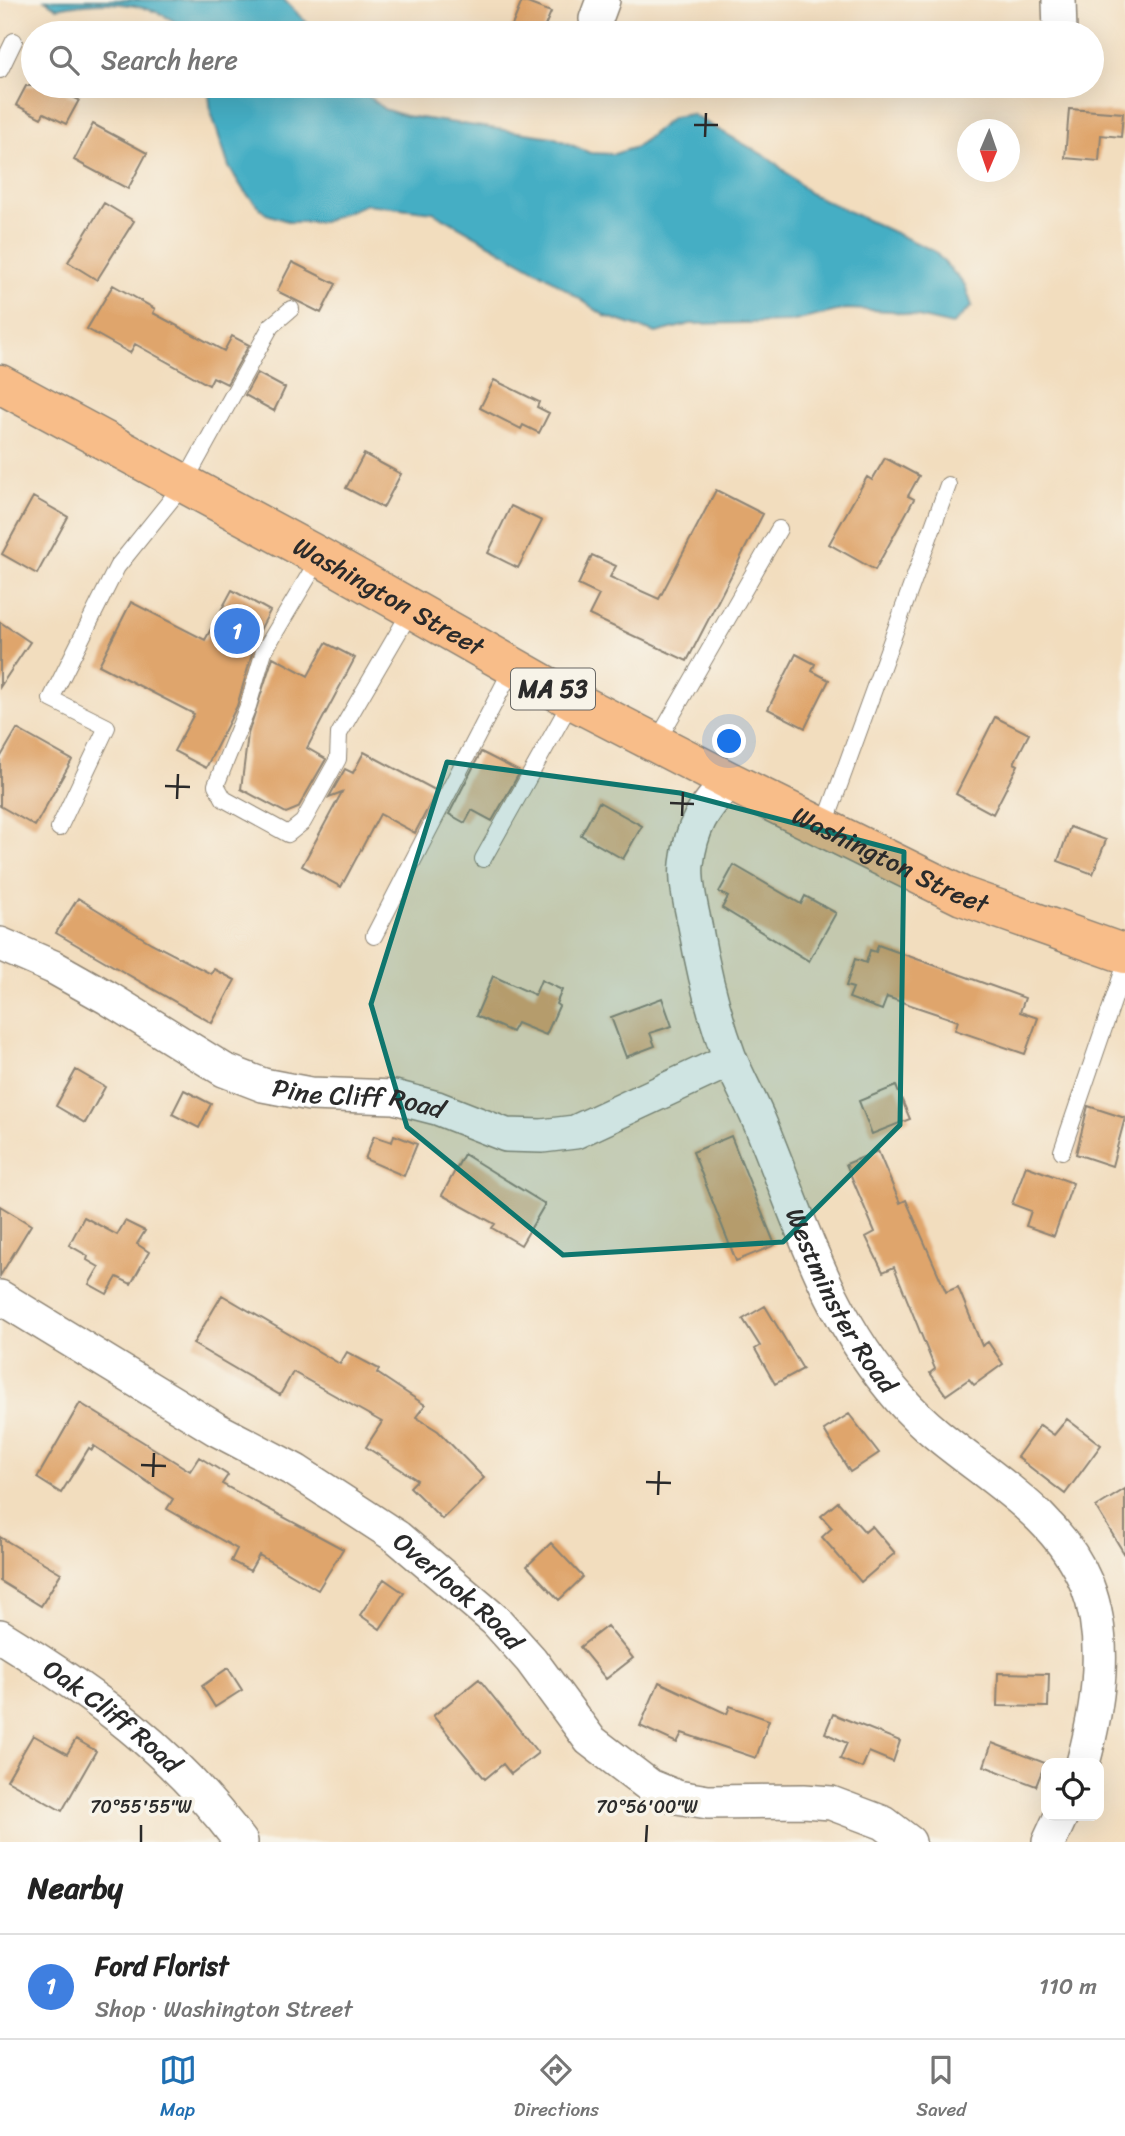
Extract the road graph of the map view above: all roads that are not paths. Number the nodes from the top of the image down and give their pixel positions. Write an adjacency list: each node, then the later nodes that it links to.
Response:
1 (1059, 0): 2 (street)
2 (1060, 21)
3 (14, 41): 4 (lane)
4 (0, 70)
5 (291, 309): 7 (lane)
6 (0, 384): 7 (main road, Washington Street / MA 53)
7 (183, 485): 10 (main road, Washington Street / MA 53); 17 (lane)
8 (948, 485): 16 (lane)
9 (779, 529): 14 (lane)
10 (320, 557): 11 (main road, Washington Street / MA 53); 11 (lane)
11 (412, 609): 12 (main road, Washington Street / MA 53)
12 (513, 666): 13 (main road, Washington Street / MA 53); 19 (lane)
13 (572, 700): 14 (main road, Washington Street / MA 53); 18 (lane)
14 (656, 743): 15 (main road, Washington Street / MA 53)
15 (729, 780): 16 (main road, Washington Street / MA 53); 23 (street, Westminster Road)
16 (824, 827): 21 (main road, Washington Street / MA 53)
17 (59, 828)
18 (483, 859)
19 (374, 936)
20 (0, 944): 23 (street, Pine Cliff Road)
21 (1125, 954)
22 (1125, 966): 24 (lane)
23 (730, 1059): 27 (street, Westminster Road)
24 (1062, 1151)
25 (0, 1297): 30 (street, Overlook Road)
26 (0, 1636): 29 (street, Oak Cliff Road)
27 (1084, 1758)
28 (1059, 1821): 31 (street)
29 (241, 1842)
30 (909, 1842)
31 (1049, 1842)

